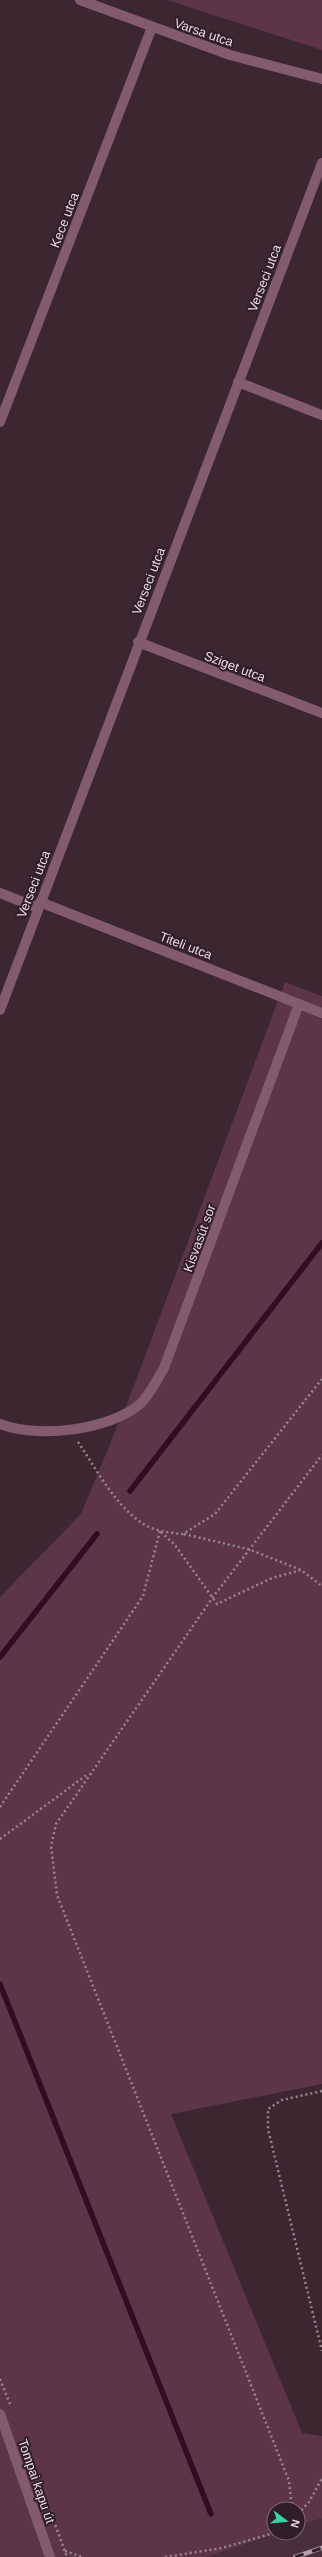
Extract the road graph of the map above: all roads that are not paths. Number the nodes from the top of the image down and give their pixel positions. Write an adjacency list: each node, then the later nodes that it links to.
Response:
1 (80, 0): 2 (street, Varsa utca)
2 (152, 27): 3 (street, Varsa utca); 7 (street, Kece utca)
3 (322, 79)
4 (322, 163): 5 (street, Verseci utca)
5 (238, 382): 6 (street); 8 (street, Verseci utca)
6 (322, 415)
7 (0, 422)
8 (138, 642): 9 (street, Sziget utca); 11 (street, Verseci utca)
9 (322, 713)
10 (0, 893): 11 (street, Titeli utca)
11 (39, 905): 12 (street, Titeli utca); 13 (street, Verseci utca)
12 (299, 1004): 14 (street, Titeli utca); 15 (street, Kisvasút sor)
13 (0, 1010)
14 (322, 1013)
15 (0, 1424)
16 (0, 2414): 17 (street, Tompai kapu út)
17 (50, 2557)

